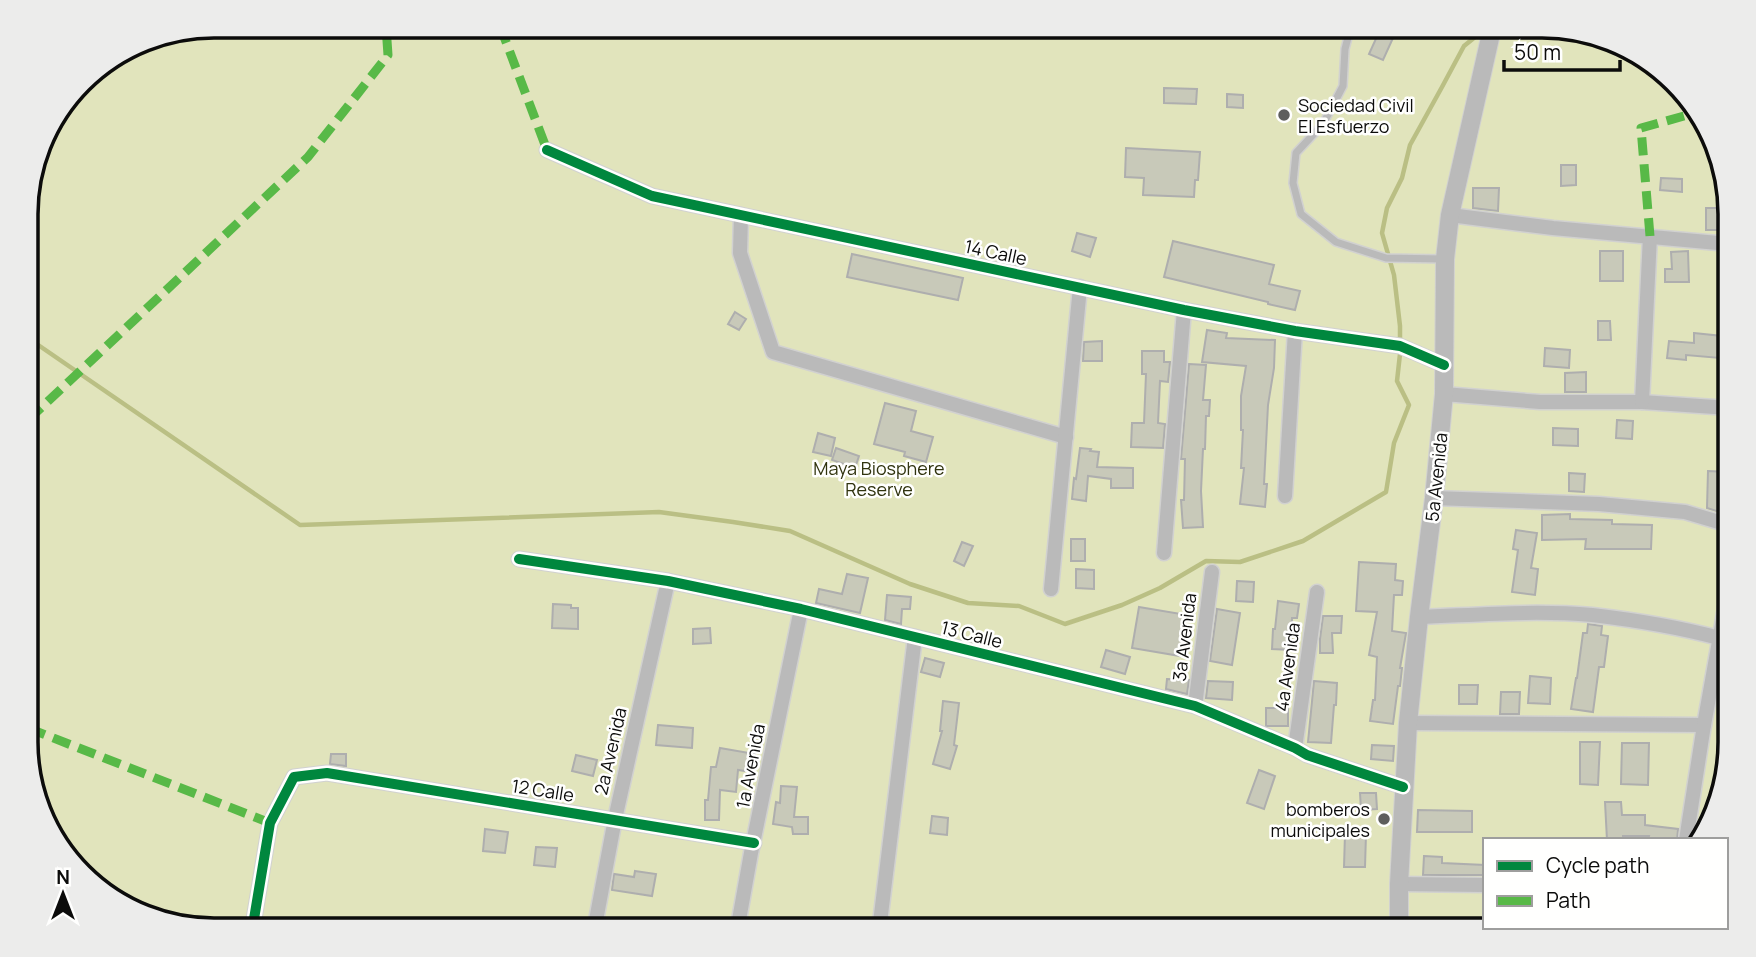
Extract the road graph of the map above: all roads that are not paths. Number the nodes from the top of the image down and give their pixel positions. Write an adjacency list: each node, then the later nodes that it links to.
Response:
1 (1348, 38): 8 (lane)
2 (1490, 38): 5 (street, 5a Avenida)
3 (547, 150): 4 (street, 14 Calle)
4 (741, 215): 9 (street, 14 Calle); 16 (street)
5 (1450, 215): 6 (street); 8 (street, 5a Avenida)
6 (1650, 236): 7 (street); 14 (street)
7 (1718, 243)
8 (1445, 258): 12 (street, 5a Avenida)
9 (1080, 288): 10 (street, 14 Calle); 16 (street)
10 (1184, 310): 11 (street, 14 Calle); 20 (street)
11 (1295, 331): 12 (street, 14 Calle); 17 (street)
12 (1444, 365): 13 (street, 5a Avenida)
13 (1444, 394): 14 (street); 18 (street, 5a Avenida)
14 (1642, 402): 15 (street)
15 (1718, 407)
16 (1066, 437): 24 (street)
17 (1285, 496)
18 (1434, 498): 19 (street); 27 (street, 5a Avenida)
19 (1718, 522)
20 (1164, 553)
21 (519, 559): 23 (street, 13 Calle)
22 (1212, 572): 31 (street, 3a Avenida)
23 (668, 581): 26 (street, 13 Calle); 36 (street, 2a Avenida)
24 (1051, 589)
25 (1318, 592): 34 (street, 4a Avenida)
26 (802, 609): 28 (street, 13 Calle); 38 (street, 1a Avenida)
27 (1419, 617): 29 (street); 32 (street, 5a Avenida)
28 (915, 637): 31 (street, 13 Calle); 44 (street)
29 (1718, 638)
30 (1718, 649): 33 (street)
31 (1195, 706): 34 (street, 13 Calle)
32 (1408, 723): 33 (street); 35 (street, 5a Avenida)
33 (1704, 725): 37 (street)
34 (1295, 748): 35 (street, 13 Calle)
35 (1403, 788): 39 (street, 5a Avenida)
36 (615, 819): 38 (street, 12 Calle); 41 (street, 12 Calle); 42 (street, 2a Avenida)
37 (1686, 838)
38 (754, 843): 43 (street, 1a Avenida)
39 (1399, 884): 40 (street); 45 (street, 5a Avenida)
40 (1483, 885)
41 (254, 918)
42 (596, 918)
43 (740, 918)
44 (882, 918)
45 (1399, 918)

